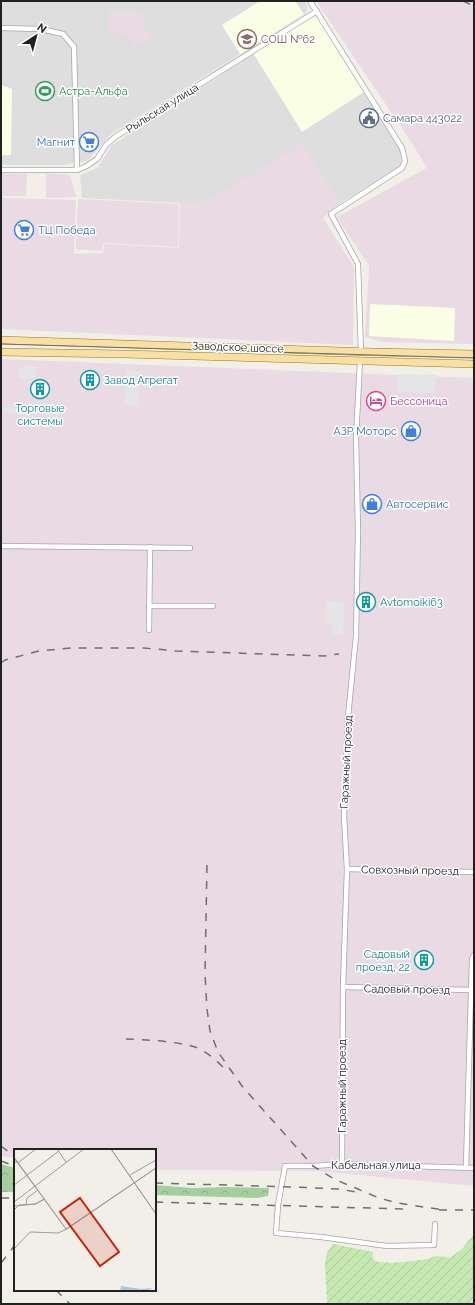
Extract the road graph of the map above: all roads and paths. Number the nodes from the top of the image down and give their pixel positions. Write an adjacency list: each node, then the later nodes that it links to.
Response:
1 (310, 1): 2 (street)
2 (316, 10): 5 (street, Рыльская улица); 8 (street)
3 (1, 28): 5 (street)
4 (1, 170): 5 (street, Рыльская улица)
5 (77, 170)
6 (1, 340): 8 (main road, Заводское шоссе)
7 (1, 352): 10 (main road, Заводское шоссе)
8 (361, 352): 9 (main road, Заводское шоссе)
9 (474, 354)
10 (360, 361): 11 (main road, Заводское шоссе); 18 (street, Гаражный проезд)
11 (474, 364)
12 (1, 546): 13 (street)
13 (150, 548): 14 (street); 15 (street)
14 (190, 548)
15 (150, 606): 16 (street); 17 (street)
16 (213, 606)
17 (149, 630)
18 (347, 869): 19 (street, Совхозный проезд); 21 (street, Гаражный проезд)
19 (474, 872)
20 (474, 955): 22 (street)
21 (342, 987): 22 (street, Садовый проезд); 23 (street, Гаражный проезд)
22 (471, 990): 24 (street)
23 (342, 1164): 24 (street, Кабельная улица); 26 (street, Кабельная улица)
24 (466, 1167): 25 (street, Кабельная улица)
25 (474, 1168)
26 (435, 1224)

